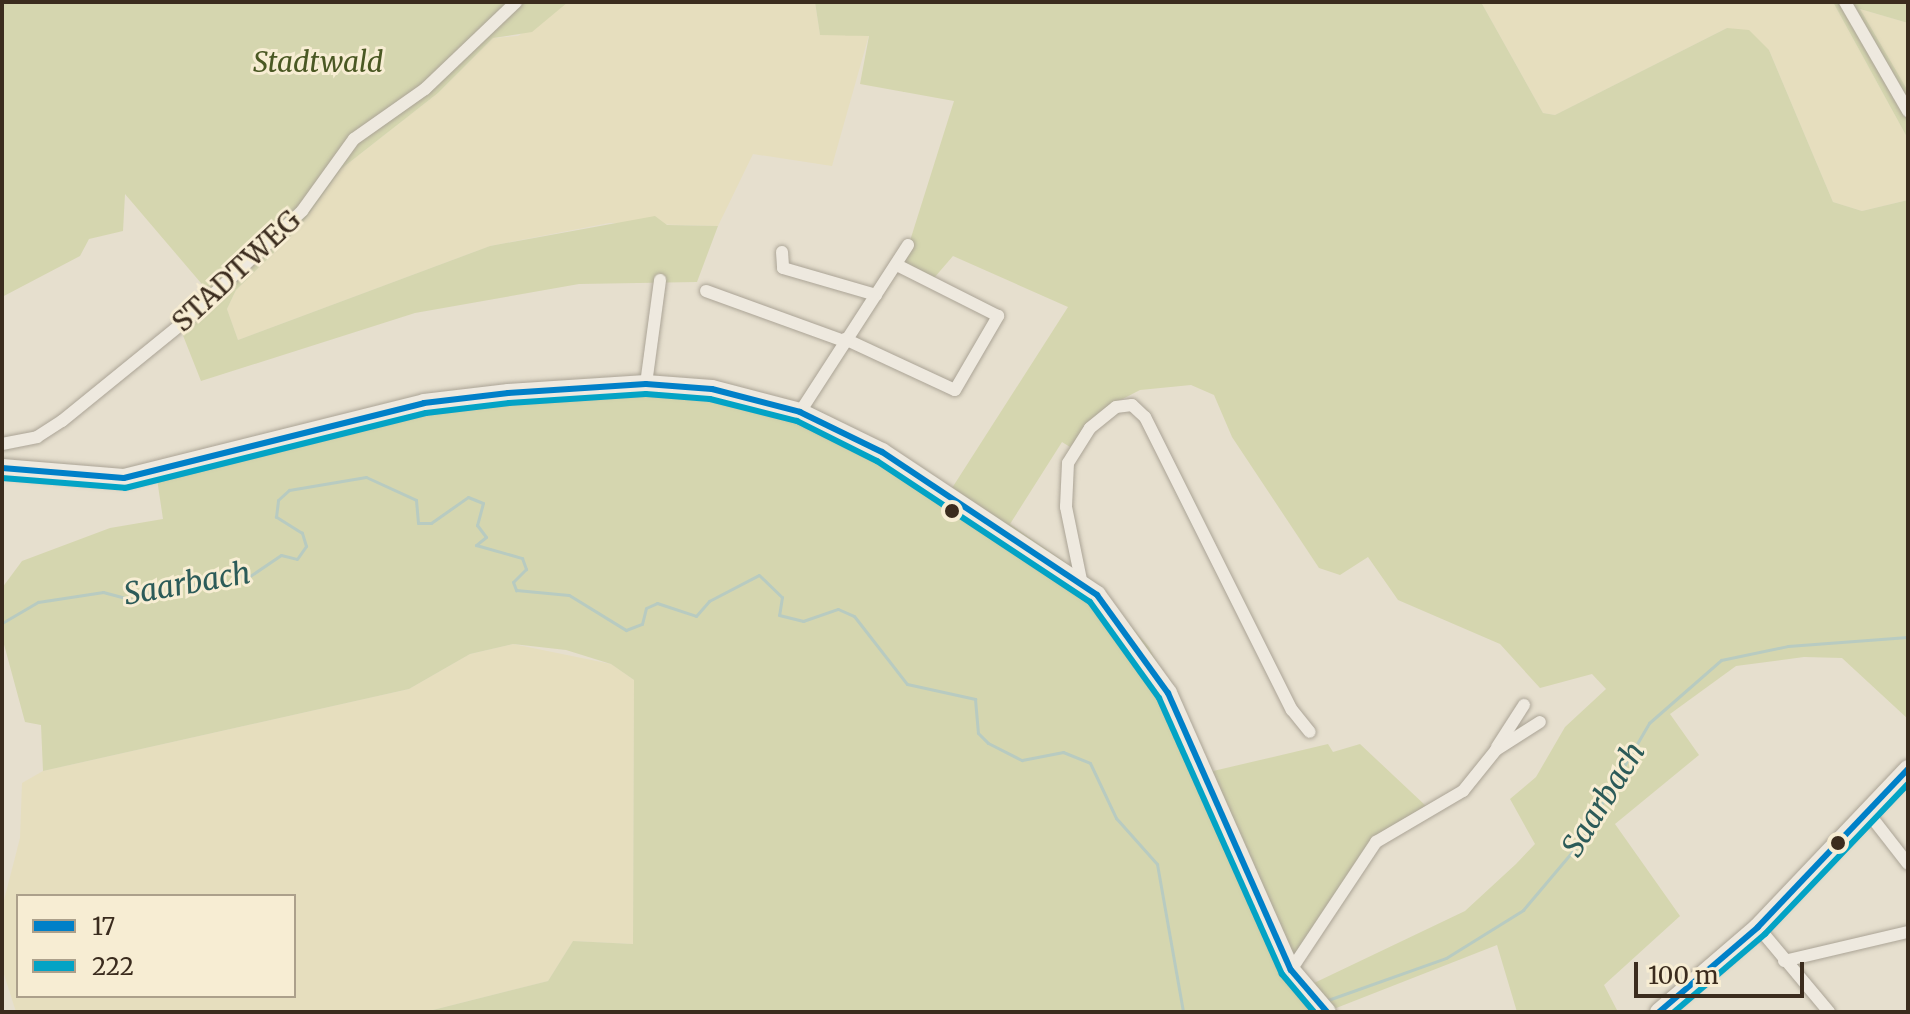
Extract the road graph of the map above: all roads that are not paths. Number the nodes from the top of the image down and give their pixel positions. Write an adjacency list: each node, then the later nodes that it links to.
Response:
1 (516, 2): 13 (street, STADTWEG)
2 (1845, 2): 3 (street)
3 (1908, 111)
4 (908, 245): 6 (street)
5 (782, 252): 9 (street)
6 (897, 265): 9 (street); 10 (street)
7 (660, 280): 11 (street)
8 (706, 291): 10 (street)
9 (876, 295): 10 (street)
10 (844, 340): 12 (street)
11 (646, 384): 12 (main road); 14 (main road)
12 (800, 412): 15 (main road)
13 (2, 444)
14 (2, 468)
15 (1081, 580): 18 (street); 26 (main road)
16 (1524, 705): 19 (street)
17 (1540, 722): 19 (street)
18 (1310, 732)
19 (1496, 750): 26 (street)
20 (1908, 769): 21 (main road)
21 (1866, 810): 22 (street); 23 (main road)
22 (1908, 864)
23 (1758, 927): 25 (street); 28 (main road)
24 (1908, 932): 25 (street)
25 (1784, 961): 29 (street)
26 (1291, 970): 27 (main road)
27 (1320, 1007)
28 (1659, 1012)
29 (1829, 1012)

